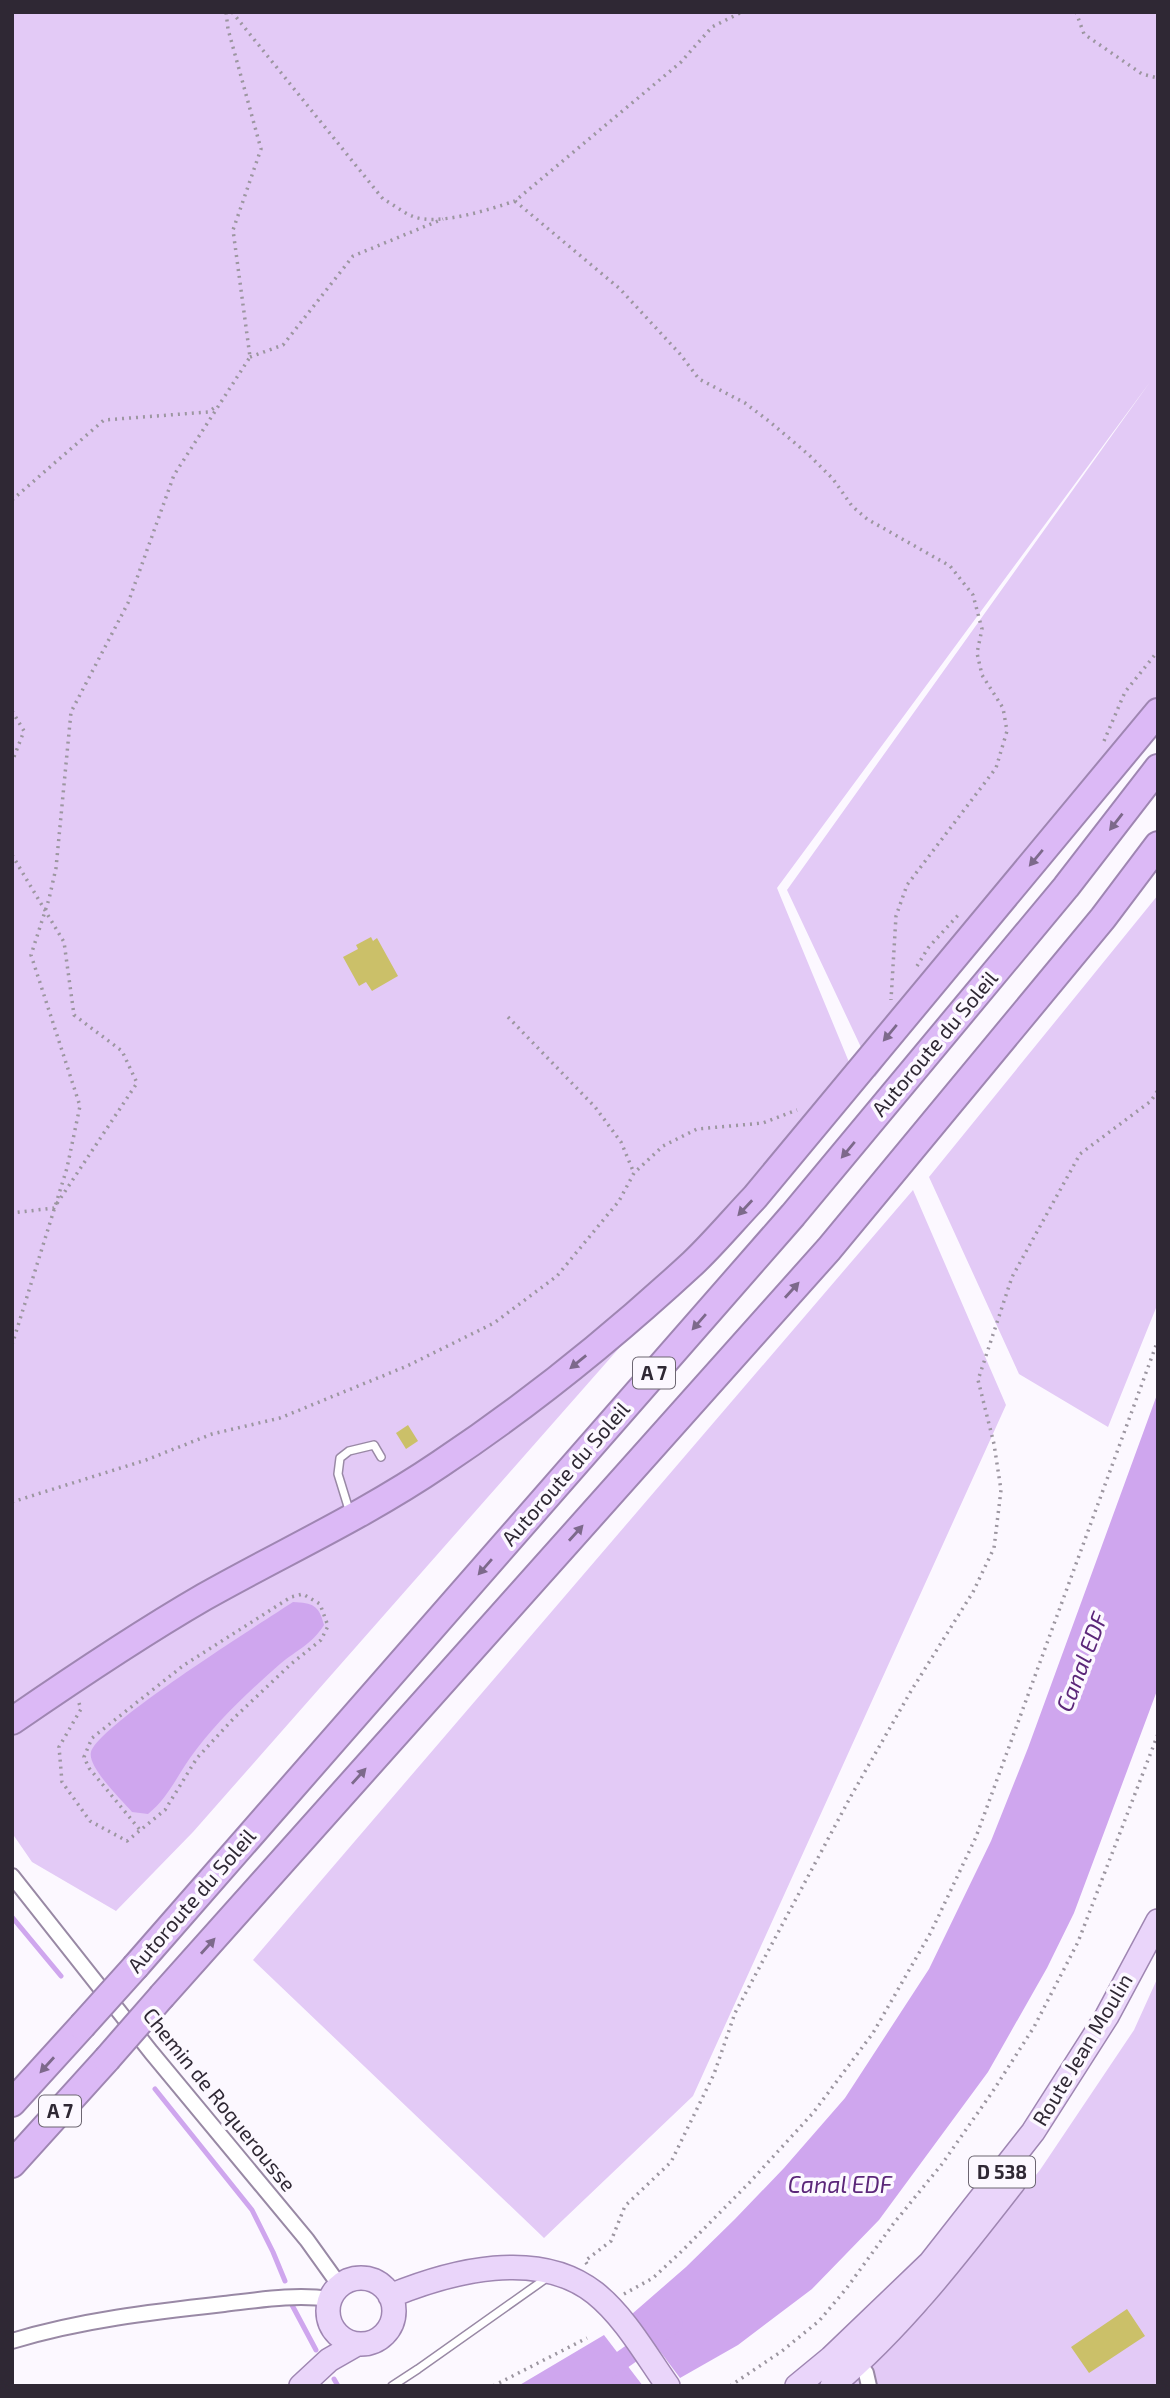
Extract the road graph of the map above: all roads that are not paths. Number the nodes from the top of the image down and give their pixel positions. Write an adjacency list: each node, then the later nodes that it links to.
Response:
1 (1158, 712): 5 (highway, one-way to 5)
2 (1158, 768): 9 (highway, Autoroute du Soleil / A 7, one-way to 9, bridge)
3 (1158, 845): 10 (highway, Autoroute du Soleil / A 7, one-way to 3, bridge)
4 (381, 1457): 5 (lane)
5 (351, 1517): 6 (highway)
6 (12, 1721)
7 (12, 1876): 12 (street, Chemin de Roquerousse)
8 (1158, 1923): 17 (main road, Route Jean Moulin / D 538); 17 (main road, Route Jean Moulin / D 538)
9 (12, 2104)
10 (12, 2164)
11 (554, 2272): 13 (main road); 20 (lane); 21 (main road)
12 (335, 2293): 13 (main road); 14 (main road); 15 (street)
13 (390, 2295): 16 (main road)
14 (336, 2332): 16 (main road); 18 (main road)
15 (12, 2341)
16 (357, 2344): 18 (main road)
17 (847, 2358): 22 (main road, Route Jean Moulin / D 538); 23 (main road, Route Jean Moulin / D 538); 24 (street)
18 (329, 2360): 19 (main road)
19 (301, 2386)
20 (391, 2386)
21 (668, 2386)
22 (797, 2386)
23 (832, 2386)
24 (869, 2386)

